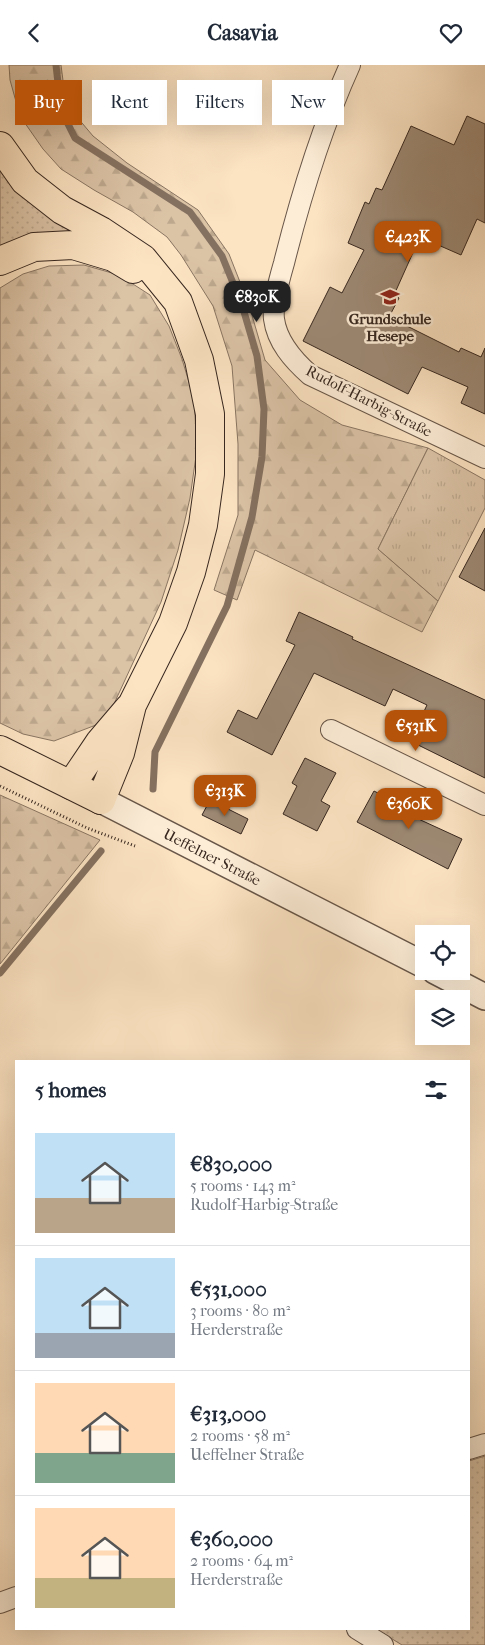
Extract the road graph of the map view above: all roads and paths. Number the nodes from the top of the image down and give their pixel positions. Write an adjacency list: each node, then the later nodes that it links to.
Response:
1 (350, 65): 5 (street, Rudolf-Harbig-Straße)
2 (0, 146): 4 (main road)
3 (0, 261): 4 (main road)
4 (162, 285): 6 (main road)
5 (485, 458)
6 (132, 705): 10 (main road); 11 (main road)
7 (331, 730): 12 (street)
8 (0, 750): 10 (main road, Ueffelner Straße)
9 (0, 785): 13 (path)
10 (71, 785): 11 (main road, Ueffelner Straße)
11 (101, 800): 14 (street, Ueffelner Straße)
12 (485, 805)
13 (137, 847)
14 (415, 960)
15 (452, 980): 16 (street)
16 (485, 997)
17 (485, 1444): 18 (street)
18 (470, 1449)
19 (15, 1597): 20 (street)
20 (0, 1603)
21 (359, 1630): 22 (street)
22 (383, 1645)

